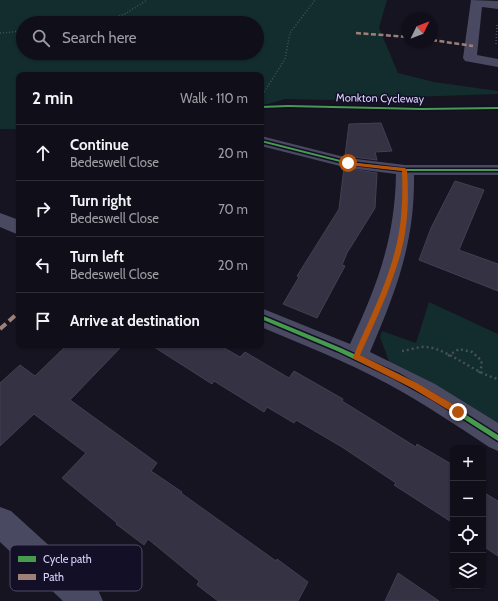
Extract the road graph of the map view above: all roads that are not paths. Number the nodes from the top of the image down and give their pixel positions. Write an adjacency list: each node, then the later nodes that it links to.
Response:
1 (477, 2): 2 (street); 3 (street)
2 (498, 5)
3 (497, 63)
4 (264, 142): 5 (street)
5 (405, 170): 6 (street); 10 (street)
6 (498, 170)
7 (0, 219): 8 (street)
8 (16, 227)
9 (264, 318): 10 (street)
10 (356, 357): 11 (street)
11 (498, 438)
12 (0, 522): 13 (street)
13 (25, 545)
14 (76, 591): 15 (street)
15 (87, 601)

